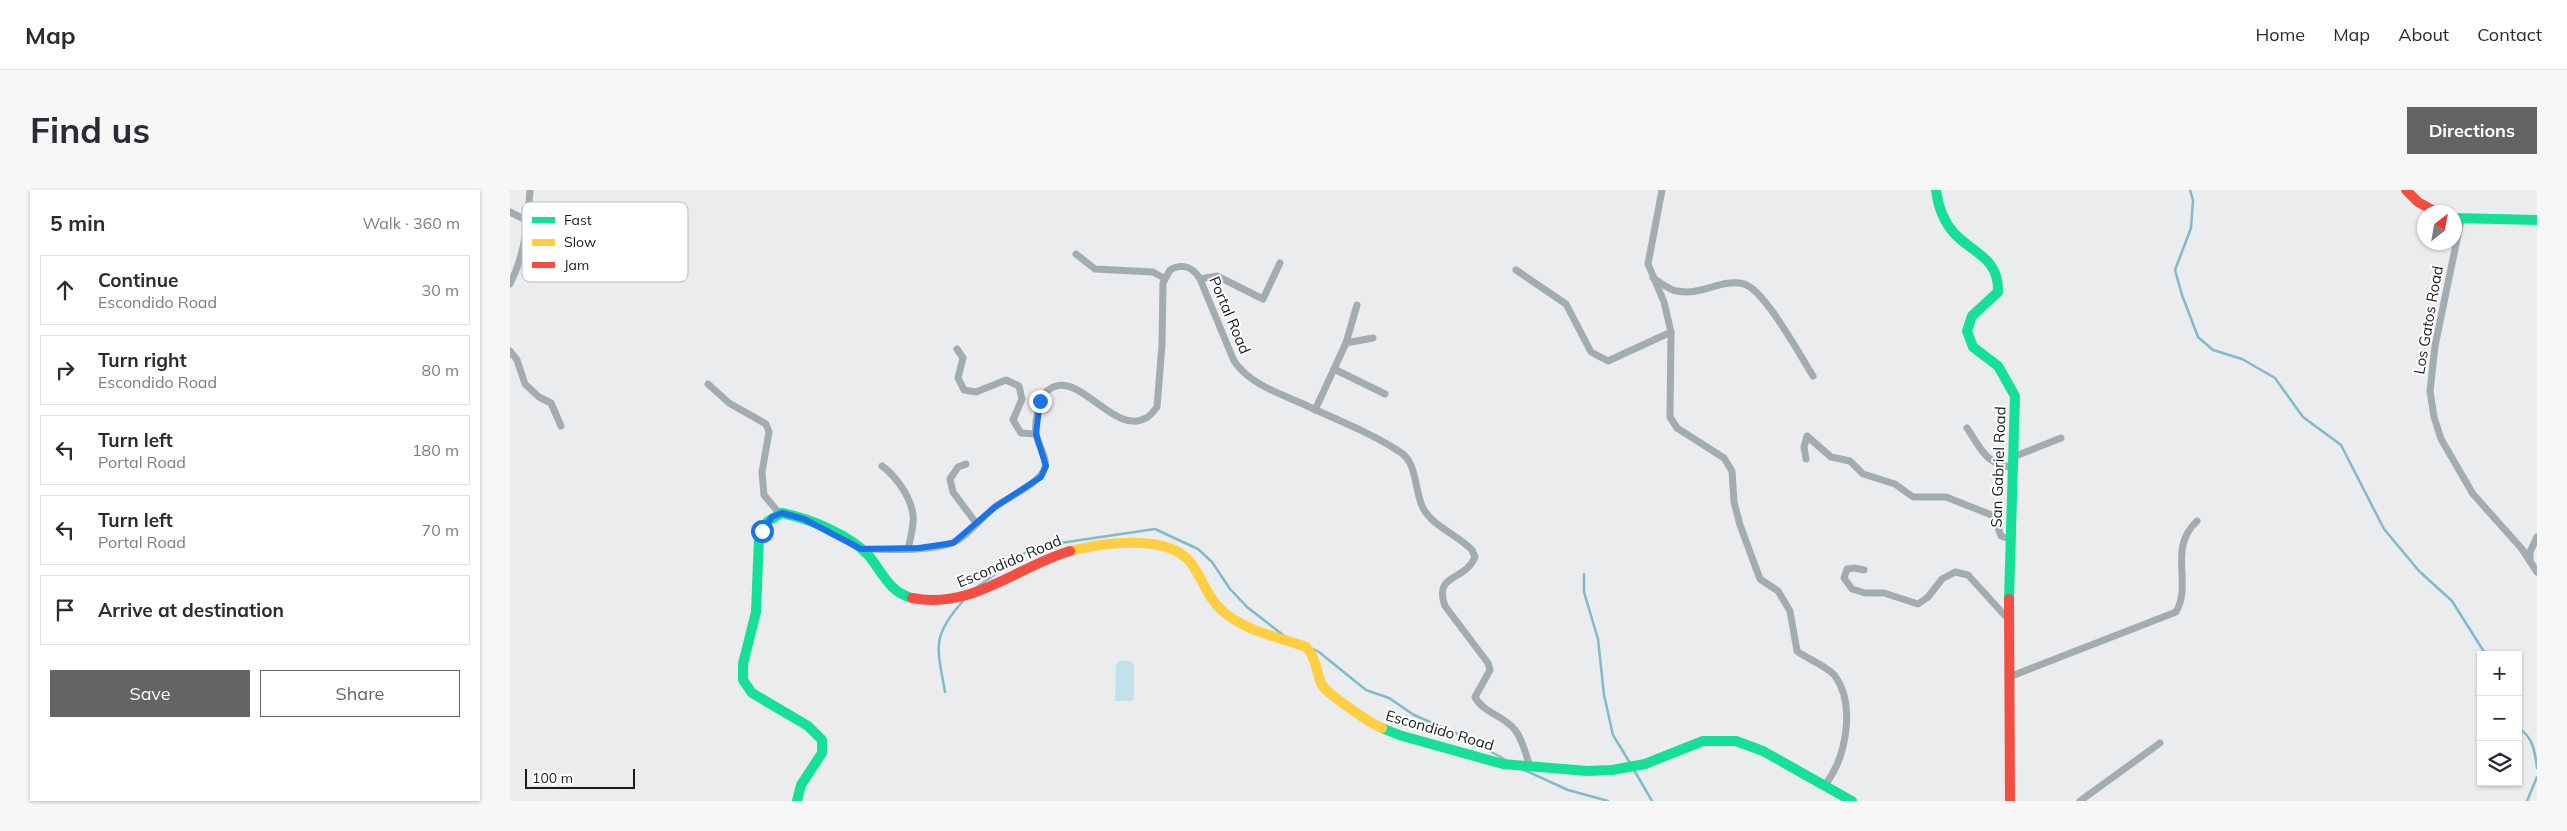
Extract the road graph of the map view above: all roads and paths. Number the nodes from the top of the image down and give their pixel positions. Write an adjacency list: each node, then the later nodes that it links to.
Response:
1 (1662, 190): 15 (street)
2 (1936, 190): 33 (street, San Gabriel Road)
3 (2406, 190): 4 (street)
4 (2423, 205)
5 (510, 212): 6 (street)
6 (522, 218)
7 (2462, 219): 8 (street)
8 (2537, 220)
9 (2452, 250): 45 (street, Los Gatos Road)
10 (522, 253): 17 (street)
11 (1076, 254): 14 (street)
12 (1280, 263): 16 (street)
13 (1516, 270): 19 (street)
14 (1164, 278): 16 (street, Portal Road); 31 (street)
15 (1653, 278): 19 (street); 25 (street)
16 (1200, 279): 28 (street, Portal Road)
17 (511, 280)
18 (1357, 305): 21 (street)
19 (1671, 332): 52 (street)
20 (1373, 338): 21 (street)
21 (1346, 343): 24 (street)
22 (957, 349): 31 (street)
23 (510, 351): 29 (street)
24 (1334, 369): 27 (street); 28 (street)
25 (1813, 376)
26 (708, 384): 38 (street)
27 (1385, 394)
28 (1315, 410): 51 (street, Portal Road)
29 (561, 426)
30 (1968, 428): 37 (street)
31 (1036, 434): 40 (street)
32 (2061, 438): 33 (street)
33 (2014, 456): 37 (street, San Gabriel Road)
34 (1806, 459): 42 (street)
35 (966, 464): 40 (street)
36 (882, 466): 44 (street)
37 (2013, 467): 42 (street, San Gabriel Road)
38 (779, 513): 43 (street, Escondido Road); 53 (street)
39 (2197, 521): 49 (street)
40 (976, 523): 44 (street)
41 (2537, 537): 45 (street)
42 (2010, 540): 48 (street, San Gabriel Road)
43 (861, 549): 44 (street); 51 (street, Escondido Road)
44 (908, 549)
45 (2530, 562): 47 (street, Los Gatos Road)
46 (1864, 570): 48 (street)
47 (2537, 572)
48 (2009, 620): 49 (street, San Gabriel Road)
49 (2009, 677): 55 (street, San Gabriel Road)
50 (2160, 743): 56 (street)
51 (1530, 767): 52 (street, Escondido Road)
52 (1825, 785): 54 (street, Escondido Road)
53 (797, 801)
54 (1852, 801)
55 (2010, 801)
56 (2080, 801)

